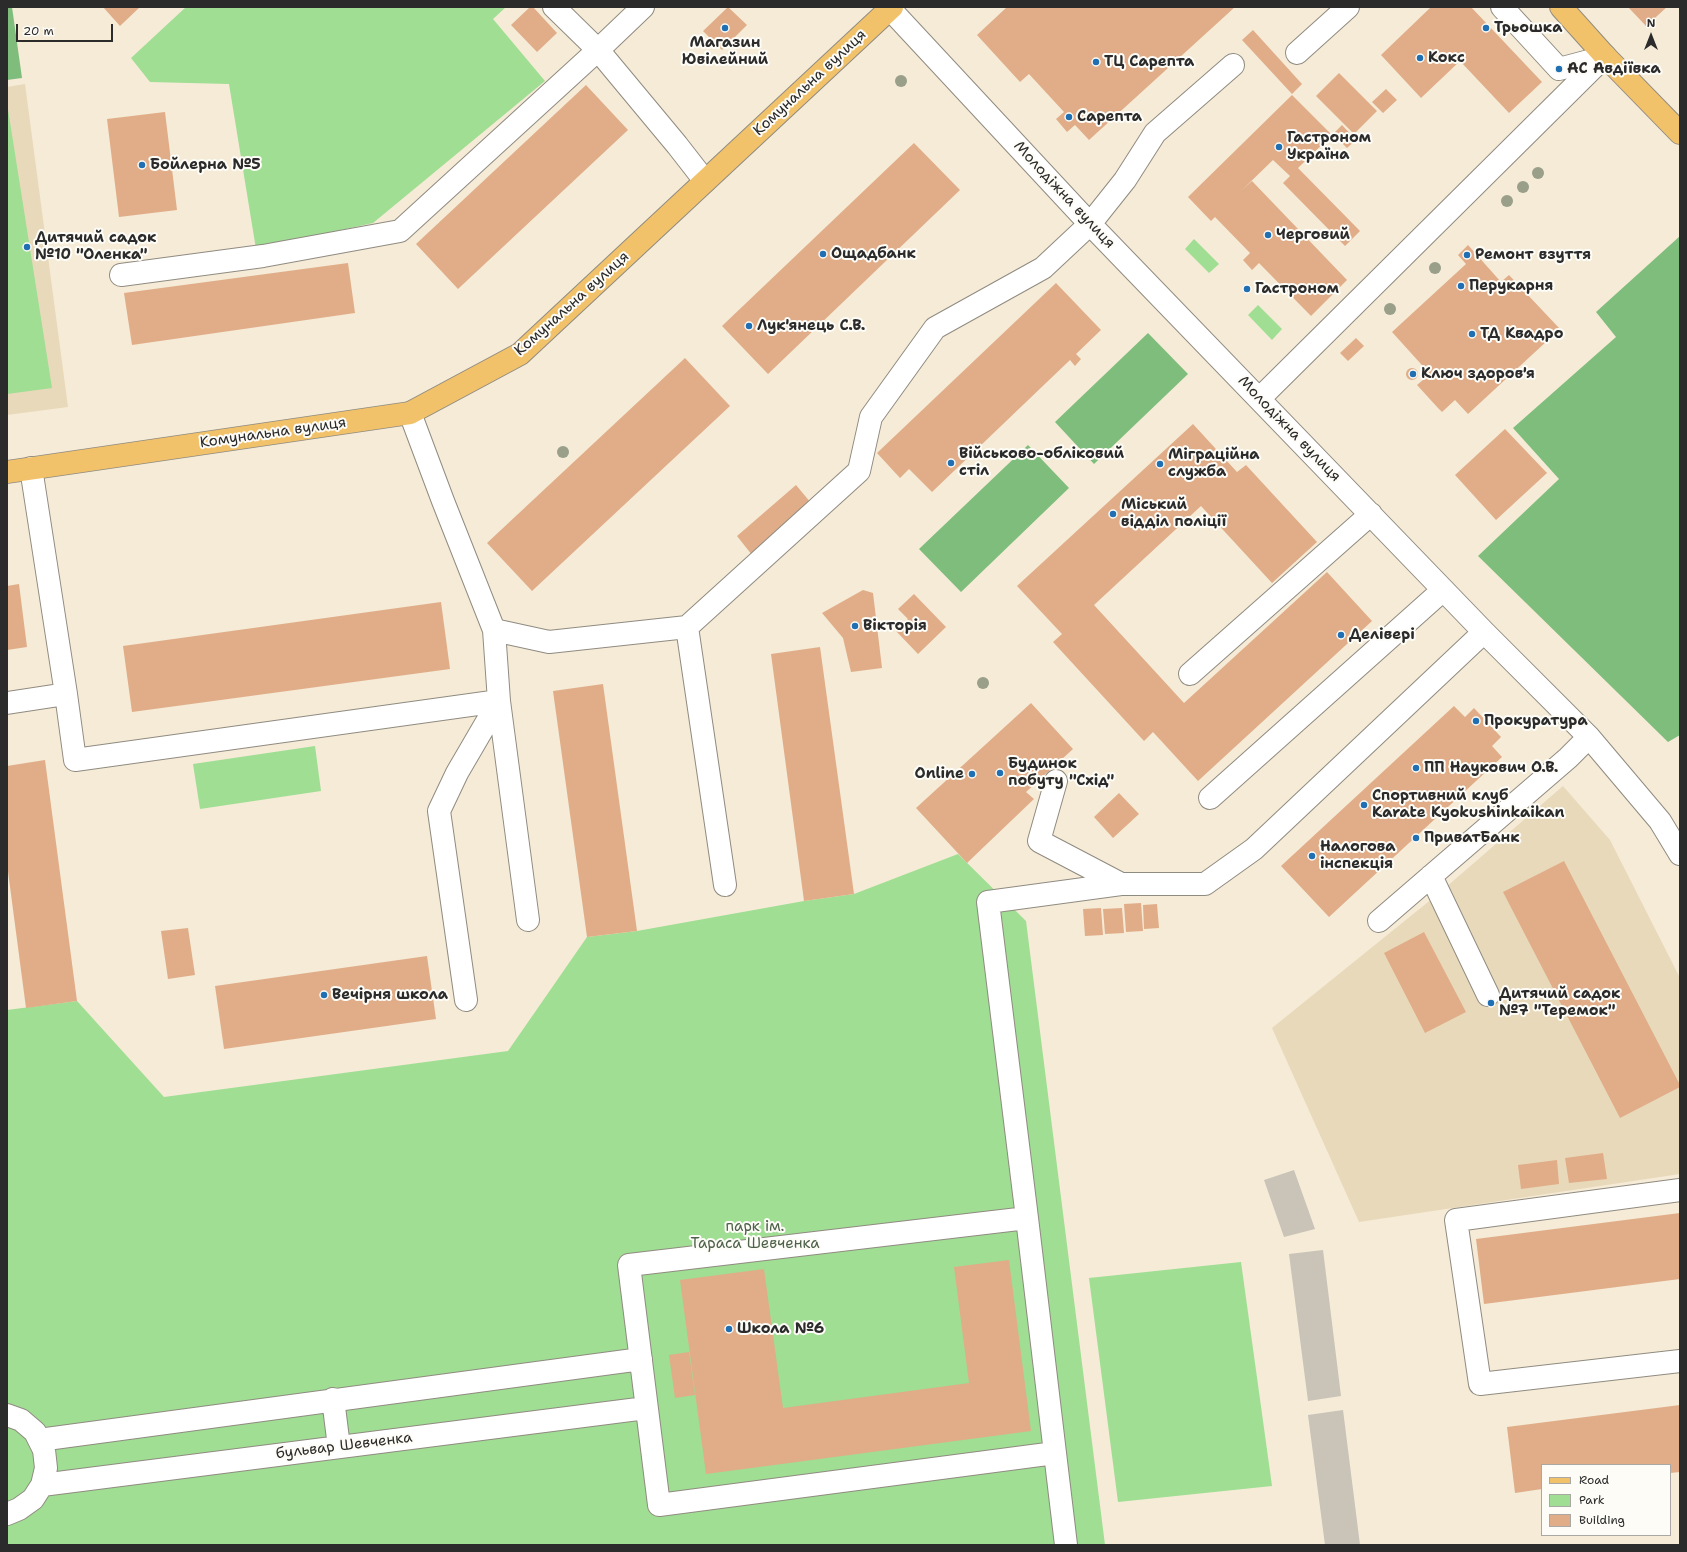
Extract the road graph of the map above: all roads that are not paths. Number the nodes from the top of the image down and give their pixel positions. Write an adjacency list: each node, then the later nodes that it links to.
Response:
1 (554, 7): 7 (street)
2 (643, 7): 7 (street)
3 (1348, 7): 8 (street)
4 (1502, 7): 9 (street)
5 (1561, 7): 9 (main road)
6 (891, 8): 12 (main road, Комунальна вулиця); 13 (street, Молодіжна вулиця)
7 (598, 50): 12 (street); 14 (street)
8 (1297, 52)
9 (1605, 56): 11 (main road); 15 (street)
10 (1234, 65): 13 (street)
11 (1680, 133)
12 (705, 181): 16 (main road, Комунальна вулиця)
13 (1090, 224): 15 (street, Молодіжна вулиця); 21 (street)
14 (121, 275)
15 (1260, 398): 19 (street, Молодіжна вулиця)
16 (410, 413): 17 (main road, Комунальна вулиця); 22 (street)
17 (31, 468): 18 (main road, Комунальна вулиця); 25 (street)
18 (7, 472)
19 (1370, 514): 20 (street, Молодіжна вулиця); 24 (street)
20 (1443, 590): 23 (street, Молодіжна вулиця); 30 (street)
21 (687, 627): 22 (street); 34 (street)
22 (494, 630): 26 (street)
23 (1484, 632): 28 (street, Молодіжна вулиця); 33 (street)
24 (1190, 674)
25 (66, 694): 26 (street); 27 (street)
26 (499, 701): 35 (street); 38 (street)
27 (7, 703)
28 (1589, 737): 31 (street, Молодіжна вулиця); 32 (street)
29 (1056, 781): 33 (street)
30 (1210, 798)
31 (1680, 854)
32 (1431, 876): 36 (street); 37 (street)
33 (1121, 884): 40 (street)
34 (725, 885)
35 (528, 920)
36 (1379, 921)
37 (1488, 995)
38 (466, 1000)
39 (1680, 1190): 42 (street)
40 (1027, 1218): 41 (street); 48 (street)
41 (641, 1359): 43 (street); 44 (street)
42 (1680, 1360)
43 (333, 1400): 46 (street); 47 (street)
44 (646, 1408): 47 (street, бульвар Шевченка); 48 (street)
45 (7, 1415): 46 (street)
46 (39, 1440): 49 (street)
47 (339, 1447): 49 (street, бульвар Шевченка)
48 (1055, 1453): 51 (street)
49 (42, 1485): 50 (street)
50 (7, 1514)
51 (1066, 1545)

